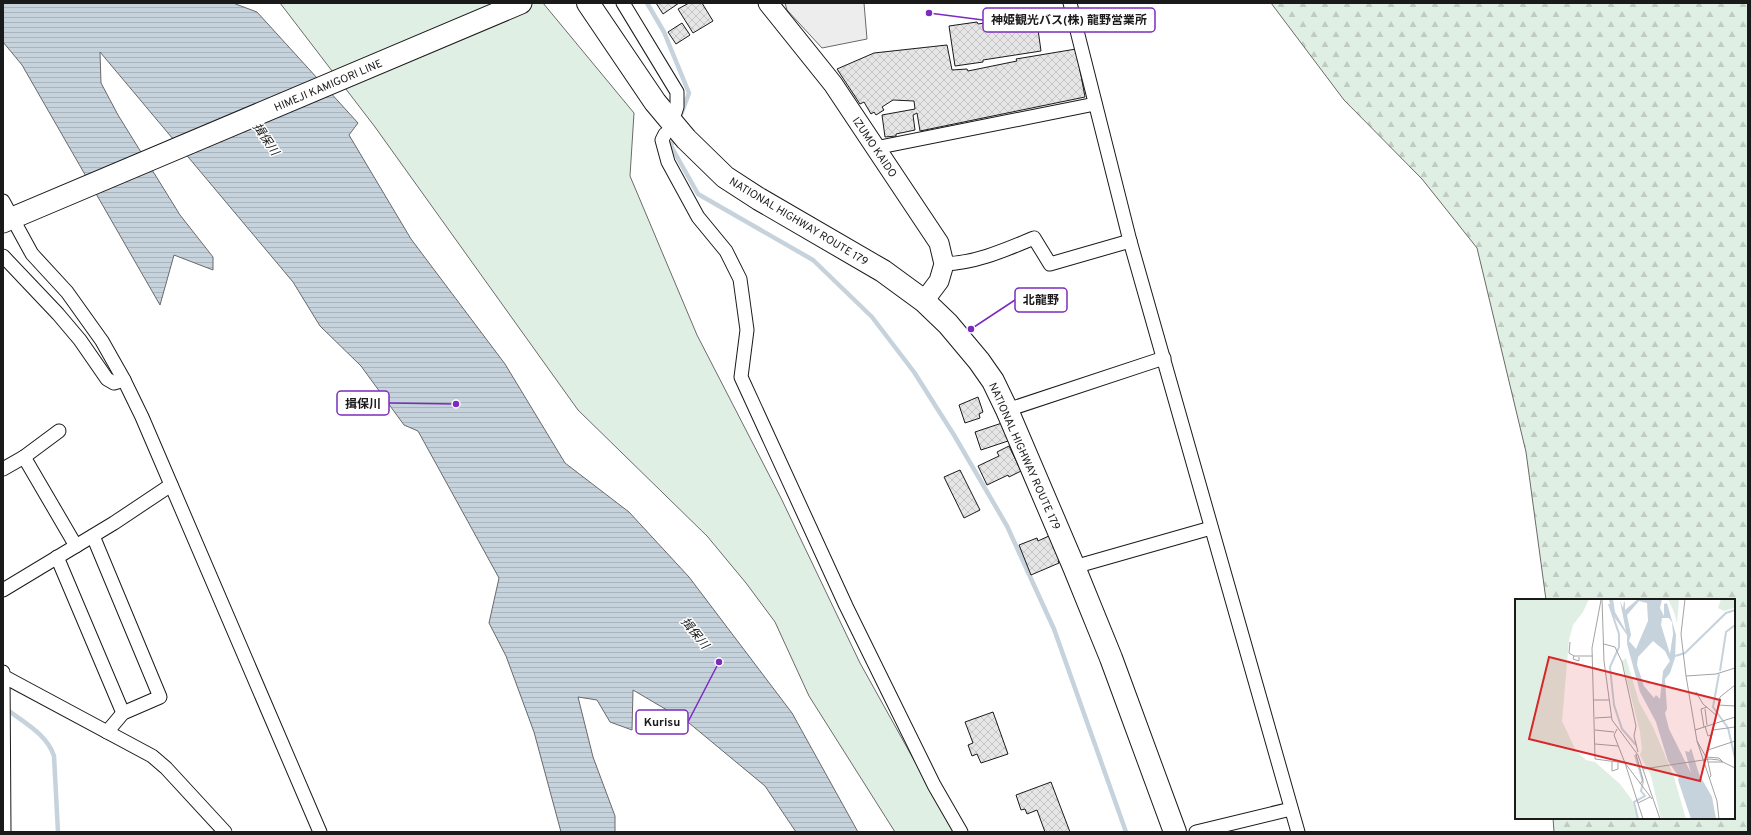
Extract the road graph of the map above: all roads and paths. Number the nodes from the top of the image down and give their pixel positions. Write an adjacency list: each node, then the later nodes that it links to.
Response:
1 (521, 3): 10 (main road, HIMEJI KAMIGORI LINE)
2 (588, 3): 14 (highway, NATIONAL HIGHWAY ROUTE 179)
3 (623, 3): 7 (street)
4 (768, 3): 9 (street, IZUMO KAIDO)
5 (1070, 3): 6 (street)
6 (1095, 104): 9 (street); 11 (street)
7 (675, 113)
8 (665, 134): 37 (street)
9 (875, 148): 13 (street, IZUMO KAIDO)
10 (6, 214): 16 (street)
11 (1130, 241): 13 (street); 15 (street)
12 (3, 256): 16 (street)
13 (944, 264): 14 (street)
14 (924, 301): 17 (highway, NATIONAL HIGHWAY ROUTE 179)
15 (1164, 358): 17 (street); 22 (street)
16 (124, 380): 21 (street)
17 (1007, 410): 26 (highway, NATIONAL HIGHWAY ROUTE 179)
18 (59, 431): 19 (street)
19 (24, 457): 20 (street); 24 (street)
20 (3, 469)
21 (171, 486): 23 (street); 36 (street)
22 (1211, 528): 26 (street); 33 (street)
23 (93, 536): 24 (street); 30 (street)
24 (76, 546): 25 (street)
25 (57, 557): 27 (street); 30 (street)
26 (1074, 568): 38 (highway, NATIONAL HIGHWAY ROUTE 179)
27 (3, 590)
28 (3, 672): 29 (street)
29 (3, 676): 31 (street); 32 (street)
30 (123, 713): 31 (street)
31 (107, 732): 35 (street)
32 (3, 782): 34 (street)
33 (1291, 809): 39 (street); 40 (street)
34 (4, 832)
35 (225, 832)
36 (320, 832)
37 (961, 832)
38 (1174, 832)
39 (1196, 832)
40 (1298, 832)

